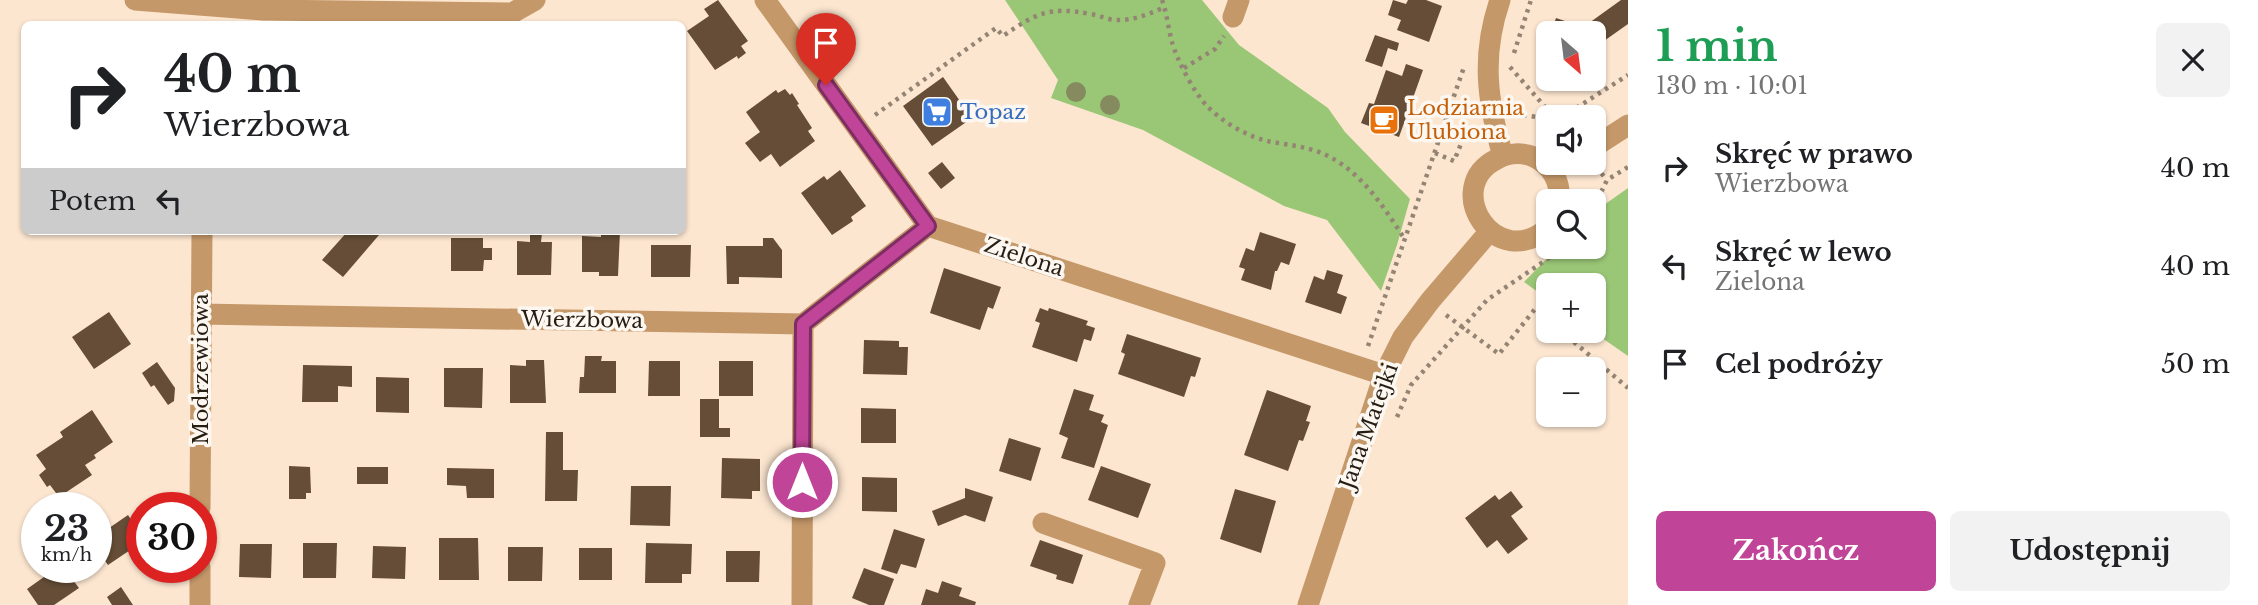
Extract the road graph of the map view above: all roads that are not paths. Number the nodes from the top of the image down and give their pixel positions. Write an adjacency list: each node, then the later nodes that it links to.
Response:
1 (135, 0): 5 (street)
2 (535, 0): 5 (street)
3 (765, 0): 10 (street)
4 (1500, 0): 8 (street)
5 (203, 10)
6 (1628, 125): 7 (street)
7 (1606, 139)
8 (1503, 156): 9 (street); 11 (street)
9 (1536, 158)
10 (928, 226): 15 (street); 16 (street, Zielona)
11 (1489, 232): 13 (street); 16 (street, Jana Matejki)
12 (202, 235): 14 (street, Modrzewiowa)
13 (1536, 236)
14 (201, 314): 15 (street, Wierzbowa); 17 (street, Modrzewiowa)
15 (803, 324): 21 (street)
16 (1384, 375): 23 (street, Jana Matejki)
17 (200, 492)
18 (1043, 523): 22 (street)
19 (200, 583): 20 (street)
20 (200, 605)
21 (802, 605)
22 (1139, 605)
23 (1308, 605)

